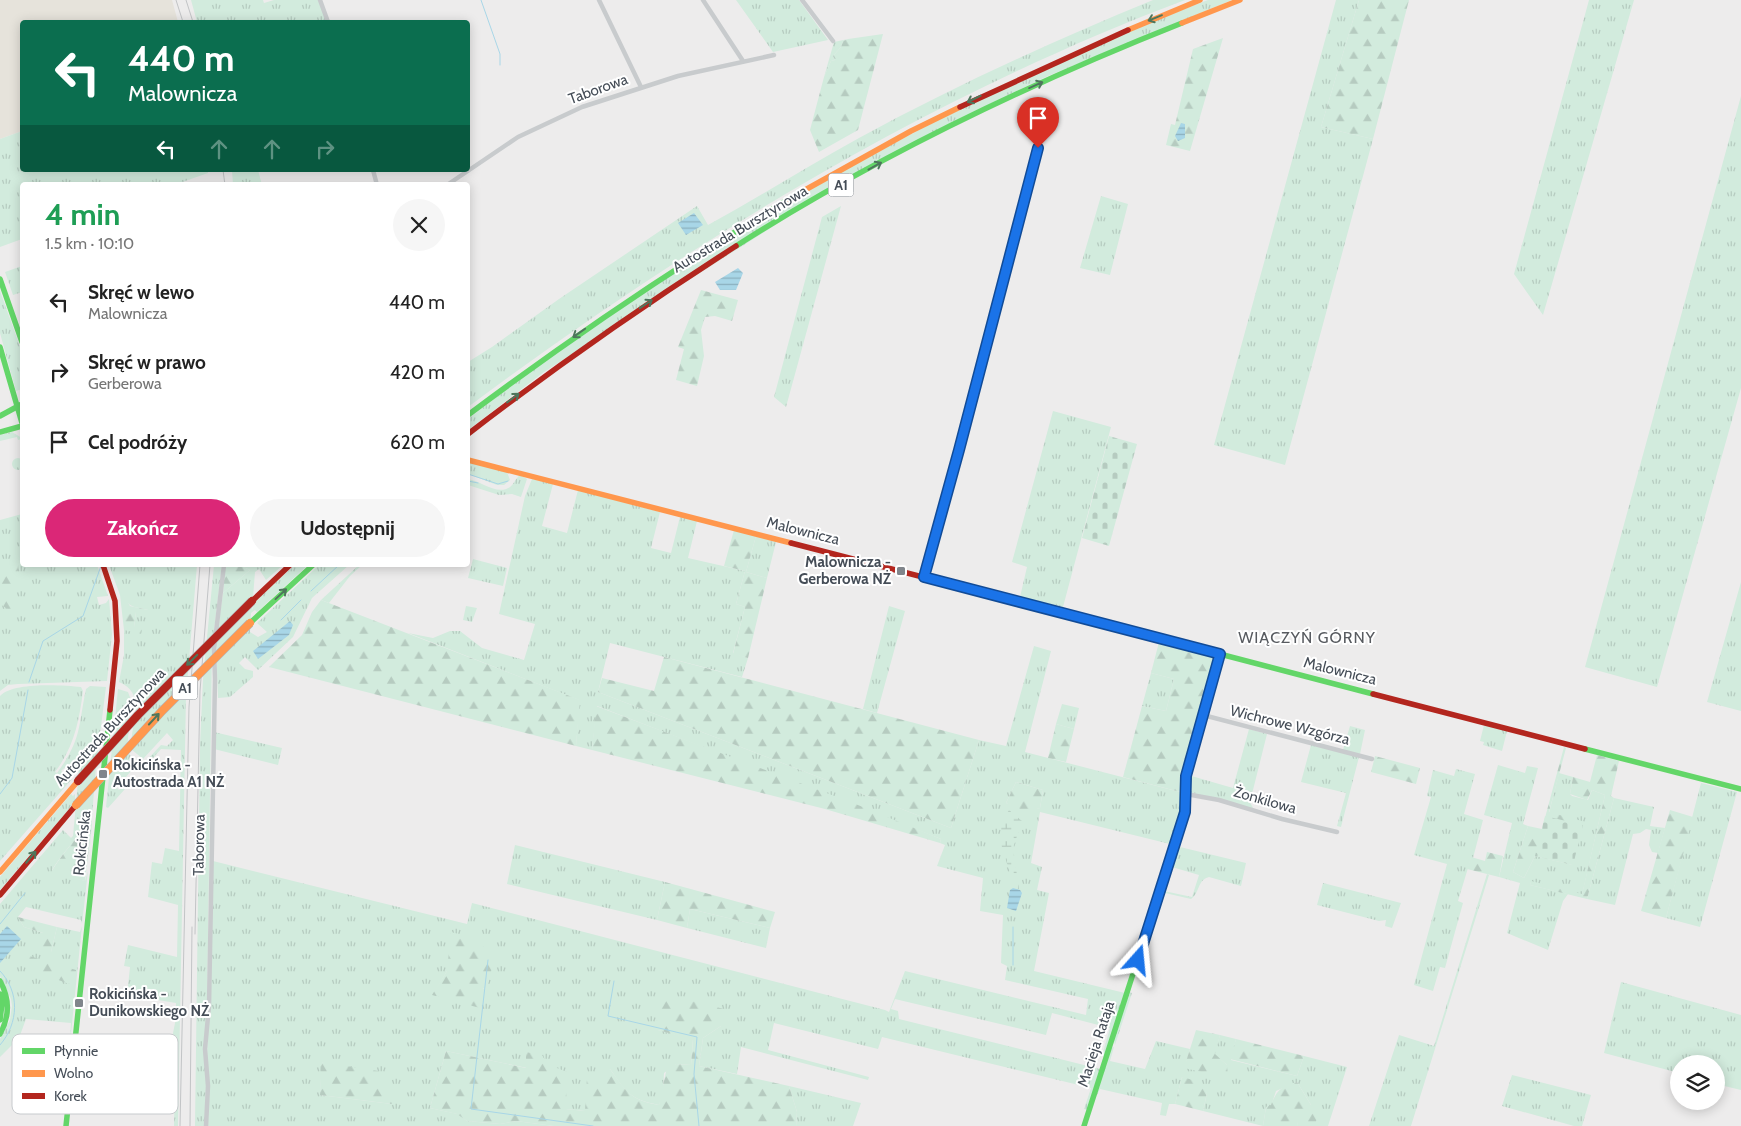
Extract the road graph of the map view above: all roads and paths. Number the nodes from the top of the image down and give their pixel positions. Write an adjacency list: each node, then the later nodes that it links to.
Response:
1 (320, 0): 7 (street)
2 (598, 0): 11 (street)
3 (703, 0): 10 (street)
4 (802, 0): 8 (street)
5 (1200, 0): 20 (main road, Autostrada Bursztynowa / A1, one-way to 20)
6 (1240, 0): 24 (main road, Autostrada Bursztynowa / A1, one-way to 6)
7 (327, 20)
8 (833, 41)
9 (774, 55): 10 (street, Taborowa)
10 (743, 61): 11 (street, Taborowa)
11 (642, 87): 13 (street, Taborowa)
12 (1048, 111): 30 (street)
13 (470, 169)
14 (466, 172): 15 (street, Taborowa)
15 (451, 182)
16 (0, 279): 17 (main road)
17 (20, 336)
18 (0, 348): 19 (main road)
19 (19, 405): 21 (main road)
20 (470, 414)
21 (0, 416)
22 (20, 426): 23 (main road)
23 (0, 432)
24 (470, 432)
25 (470, 461): 30 (main road, Malownicza)
26 (104, 567): 45 (main road, Rokicińska)
27 (224, 567): 46 (street, Taborowa)
28 (288, 567): 37 (main road, Autostrada Bursztynowa / A1, one-way to 37, bridge)
29 (311, 567): 40 (main road, Autostrada Bursztynowa / A1, one-way to 29, bridge)
30 (924, 577): 31 (main road, Malownicza)
31 (1220, 654): 32 (main road, Macieja Rataja); 34 (main road, Malownicza)
32 (1203, 715): 33 (street, Wichrowe Wzgórza); 35 (main road, Macieja Rataja)
33 (1372, 759)
34 (1741, 789)
35 (1186, 794): 36 (street, Żonkilowa); 47 (main road, Macieja Rataja)
36 (1337, 832)
37 (30, 836): 38 (main road); 39 (main road, Autostrada Bursztynowa / A1)
38 (0, 864)
39 (0, 872)
40 (0, 895)
41 (0, 981): 44 (main road)
42 (0, 994): 43 (main road)
43 (0, 1020)
44 (0, 1034)
45 (76, 1034)
46 (206, 1126)
47 (1084, 1126)

